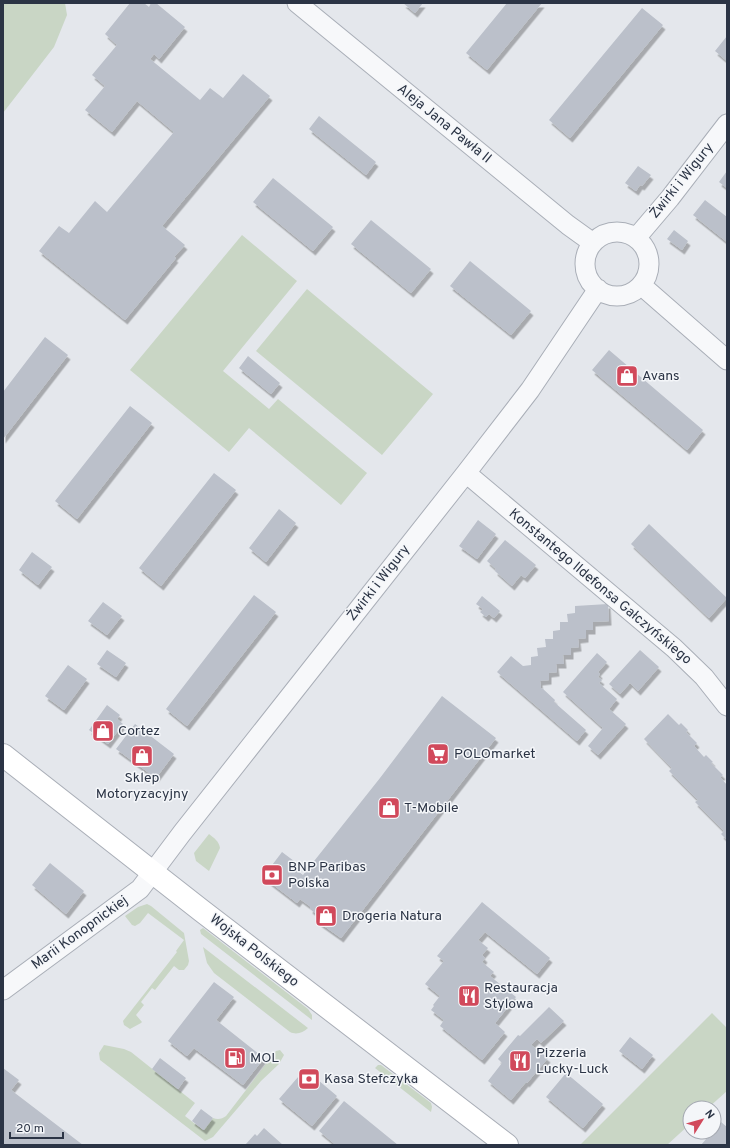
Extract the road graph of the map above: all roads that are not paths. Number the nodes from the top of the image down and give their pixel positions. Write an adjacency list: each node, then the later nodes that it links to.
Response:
1 (297, 3): 4 (street, Aleja Jana Pawła II)
2 (727, 124): 3 (street, Żwirki i Wigury)
3 (636, 238): 4 (street); 5 (street)
4 (593, 243): 6 (street)
5 (641, 285): 6 (street); 7 (street)
6 (598, 289): 8 (street, Żwirki i Wigury)
7 (727, 360)
8 (466, 473): 9 (street, Konstantego Ildefonsa Gałczyńskiego); 11 (street, Żwirki i Wigury)
9 (727, 706)
10 (3, 755): 11 (street, Wojska Polskiego)
11 (153, 872): 12 (street, Marii Konopnickiej); 13 (street, Wojska Polskiego)
12 (3, 990)
13 (507, 1145)

